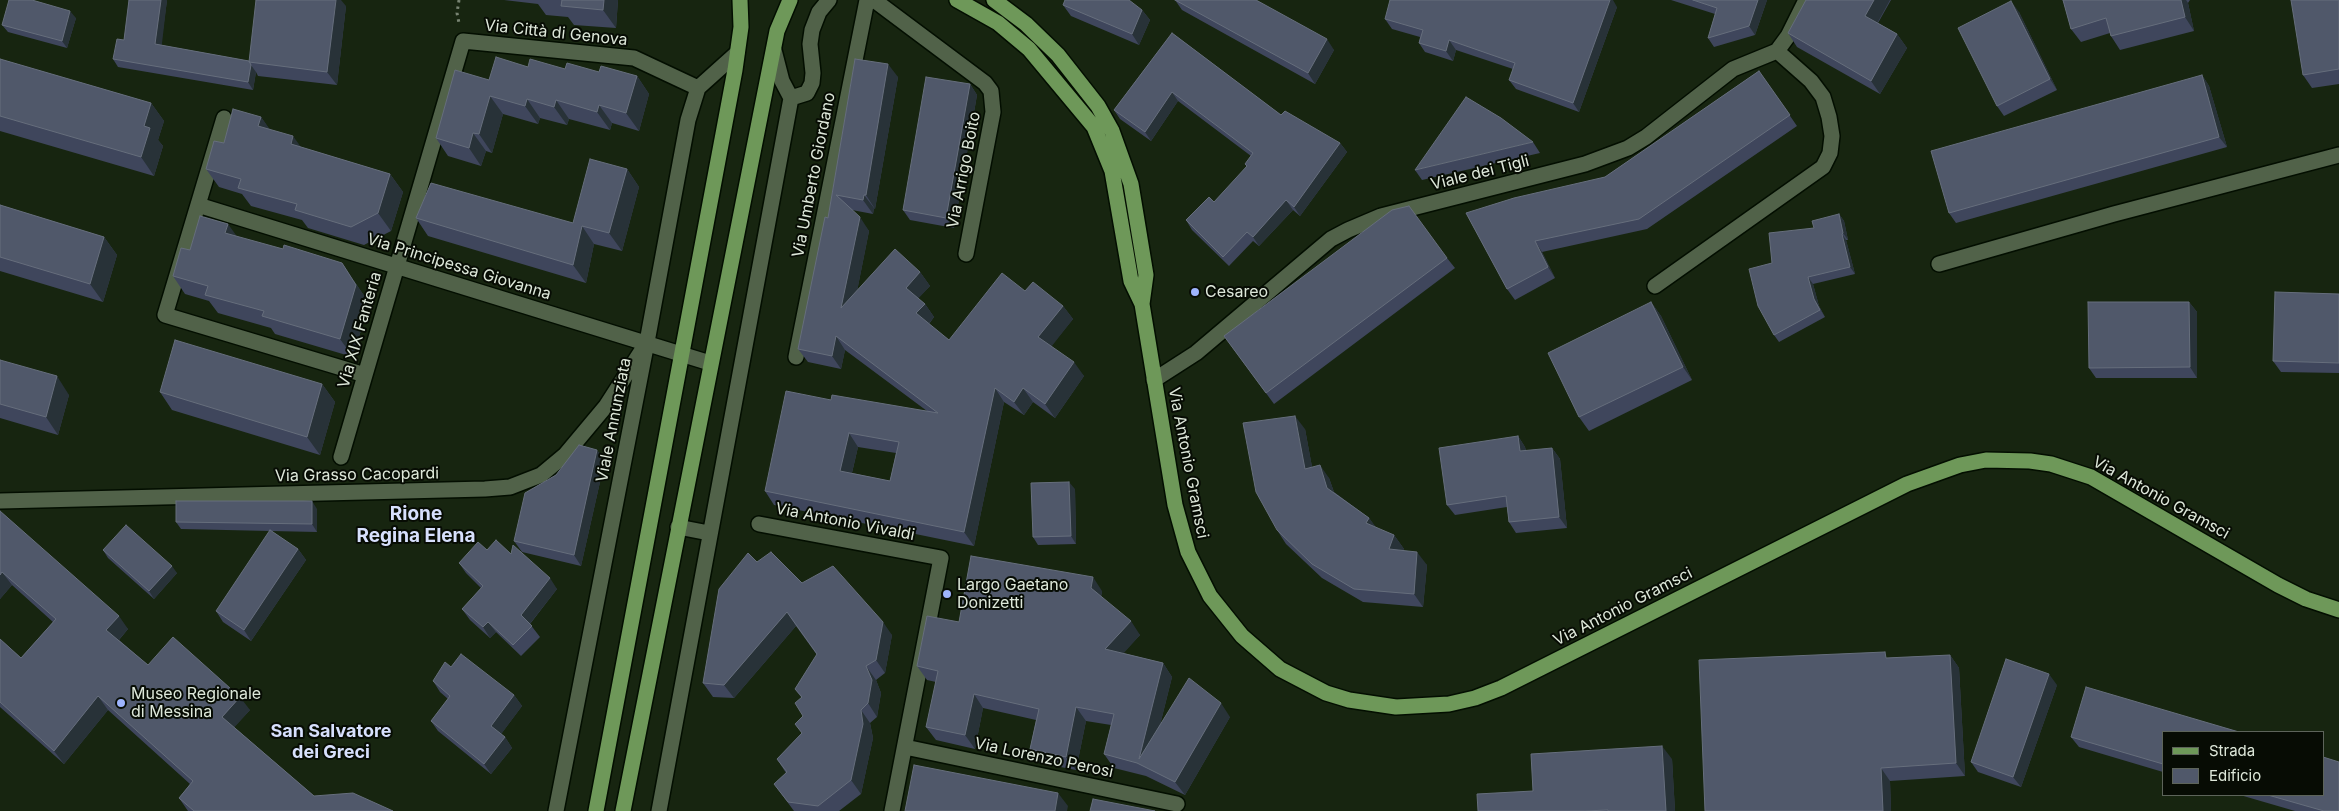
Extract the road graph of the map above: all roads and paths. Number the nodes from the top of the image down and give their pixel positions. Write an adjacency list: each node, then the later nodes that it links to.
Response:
1 (740, 0): 12 (main road)
2 (790, 0): 10 (main road)
3 (829, 0): 14 (street)
4 (866, 0): 25 (street, Via Umberto Giordano)
5 (874, 0): 18 (street, Via Arrigo Boito)
6 (957, 0): 22 (main road, Via Antonio Gramsci)
7 (994, 0): 22 (main road, Via Antonio Gramsci)
8 (1806, 0): 11 (street)
9 (463, 41): 13 (street, Via Città di Genova); 20 (street, Via XIX Fanteria)
10 (774, 50): 14 (street); 26 (main road)
11 (1777, 51): 21 (street); 28 (street, Viale dei Tigli)
12 (737, 54): 13 (street); 24 (main road)
13 (698, 88): 23 (street, Viale Annunziata)
14 (791, 98): 33 (street)
15 (224, 118): 17 (street)
16 (2339, 155): 19 (street)
17 (198, 205): 20 (street, Via Principessa Giovanna); 27 (street)
18 (966, 254)
19 (1939, 264)
20 (397, 266): 23 (street, Via Principessa Giovanna); 27 (street, Via XIX Fanteria)
21 (1655, 286)
22 (1142, 304): 28 (main road, Via Antonio Gramsci)
23 (647, 342): 24 (street, Via Principessa Giovanna); 30 (street, Via Grasso Cacopardi); 37 (street, Viale Annunziata)
24 (682, 354): 26 (street, Via Principessa Giovanna); 38 (main road)
25 (796, 357)
26 (710, 363): 32 (main road)
27 (365, 375): 29 (street, Via XIX Fanteria)
28 (1154, 380): 34 (main road, Via Antonio Gramsci)
29 (341, 457)
30 (0, 500)
31 (759, 524): 35 (street, Via Antonio Vivaldi)
32 (678, 527): 33 (street); 39 (main road)
33 (709, 533): 40 (street)
34 (2339, 610)
35 (905, 747): 36 (street, Via Lorenzo Perosi); 41 (street)
36 (1177, 804)
37 (556, 811)
38 (596, 811)
39 (623, 811)
40 (658, 811)
41 (892, 811)

